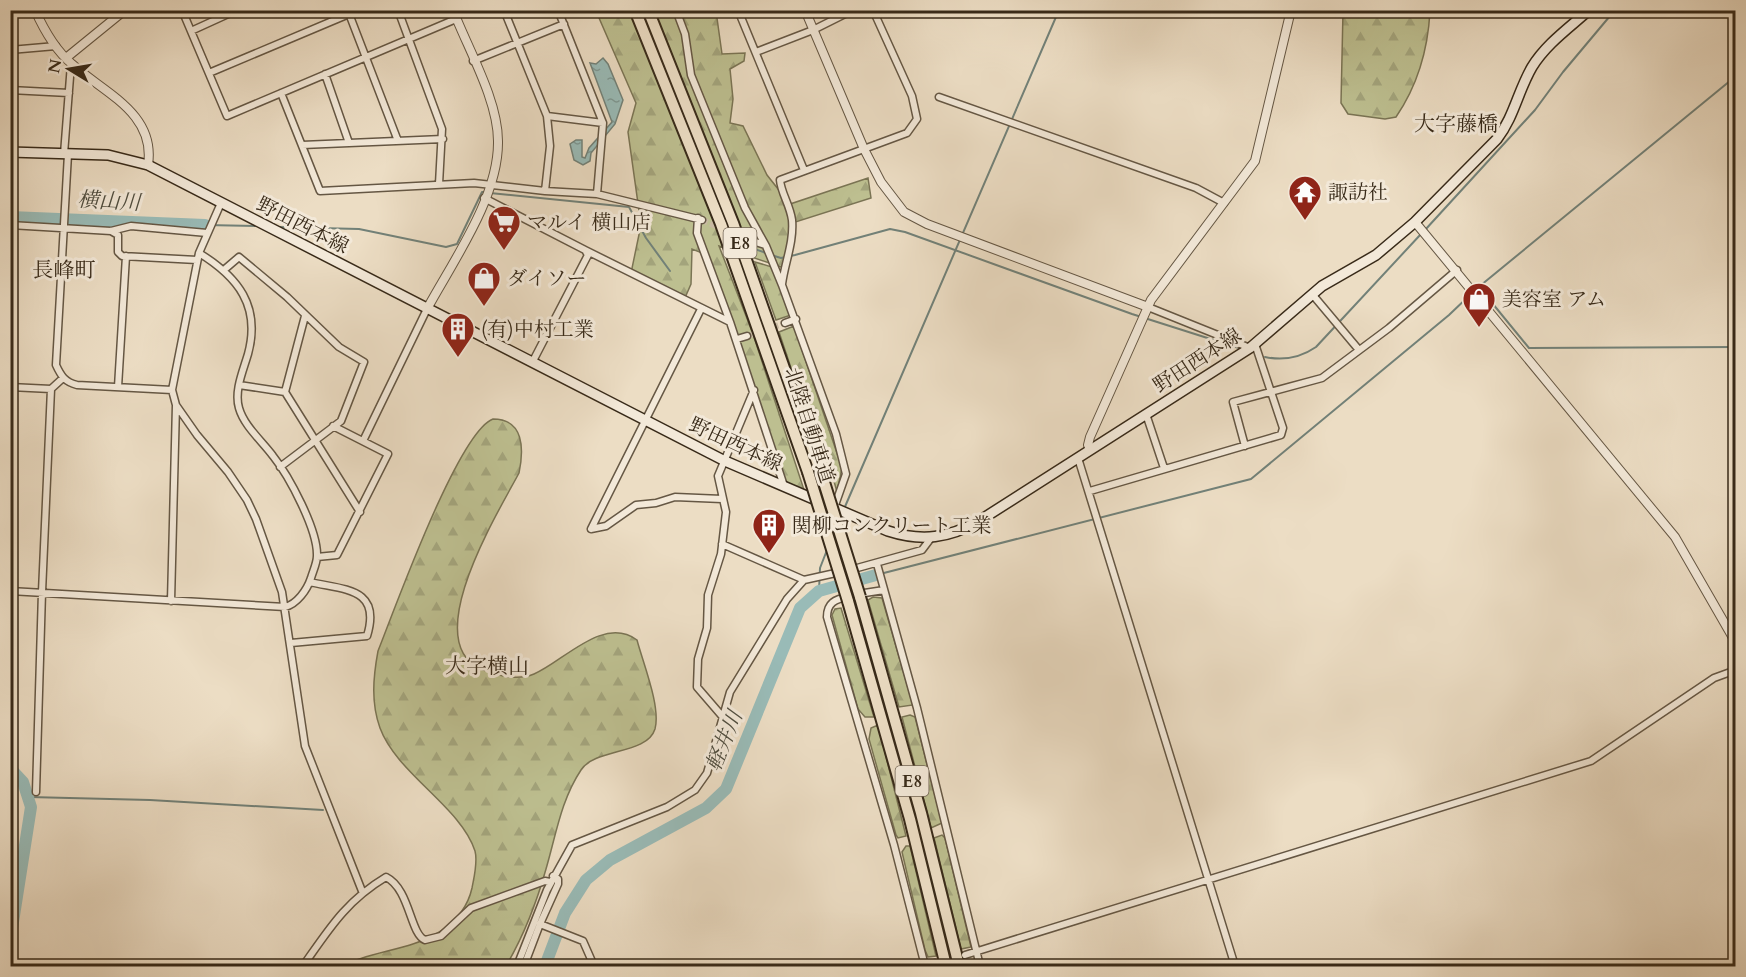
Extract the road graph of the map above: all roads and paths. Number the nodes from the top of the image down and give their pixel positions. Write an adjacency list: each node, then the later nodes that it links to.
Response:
1 (35, 10): 25 (street)
2 (125, 10): 29 (street)
3 (182, 10): 22 (street)
4 (237, 10): 22 (street)
5 (398, 10): 23 (street)
6 (453, 10): 19 (street)
7 (504, 10): 24 (street)
8 (558, 10): 20 (street)
9 (635, 10): 129 (highway, 北陸自動車道 / E8, bridge)
10 (648, 10): 135 (highway, 北陸自動車道 / E8, bridge)
11 (676, 10): 61 (street)
12 (738, 10): 27 (street)
13 (805, 10): 21 (street)
14 (853, 10): 21 (street)
15 (873, 10): 43 (street)
16 (1290, 10): 54 (street)
17 (1589, 10): 56 (main road, 野田西本線)
18 (348, 12): 28 (street); 31 (street)
19 (456, 19): 23 (street); 30 (street)
20 (564, 24): 24 (street); 38 (street)
21 (813, 30): 27 (street); 43 (street)
22 (191, 31): 31 (street)
23 (408, 39): 28 (street); 39 (street)
24 (517, 44): 30 (street); 37 (street)
25 (56, 46): 26 (street); 29 (street)
26 (10, 50)
27 (756, 52): 47 (street)
28 (365, 57): 32 (street); 40 (street)
29 (69, 61): 34 (street); 46 (street)
30 (473, 61): 49 (street)
31 (209, 73): 35 (street)
32 (325, 75): 35 (street); 41 (street)
33 (10, 90): 34 (street)
34 (69, 93): 45 (street)
35 (281, 93): 42 (street)
36 (939, 97): 54 (street)
37 (547, 116): 38 (street); 50 (street)
38 (603, 123): 51 (street)
39 (443, 139): 40 (street); 48 (street)
40 (398, 141): 41 (street)
41 (349, 143): 42 (street)
42 (302, 145): 48 (street)
43 (864, 149): 47 (street); 69 (street)
44 (10, 152): 45 (main road, 野田西本線)
45 (66, 154): 46 (main road, 野田西本線); 55 (street)
46 (148, 165): 53 (main road, 野田西本線)
47 (804, 170): 67 (street)
48 (439, 184): 49 (street)
49 (490, 186): 50 (street); 52 (street)
50 (544, 191): 51 (street)
51 (597, 194): 74 (street)
52 (485, 197): 62 (street); 70 (street)
53 (221, 203): 59 (street); 70 (main road, 野田西本線)
54 (1224, 203): 69 (street)
55 (64, 221): 57 (street); 58 (street); 81 (street)
56 (1415, 222): 66 (street); 68 (main road, 野田西本線)
57 (10, 225)
58 (111, 231): 59 (street); 63 (street)
59 (207, 231): 64 (street)
60 (746, 239): 61 (street)
61 (767, 247): 67 (street)
62 (585, 250): 71 (street); 80 (street)
63 (126, 256): 64 (street); 84 (street)
64 (198, 257): 65 (street); 86 (street)
65 (225, 269): 72 (street); 82 (street)
66 (1457, 270): 79 (street); 119 (street)
67 (782, 285): 73 (street)
68 (1312, 294): 78 (main road, 野田西本線); 79 (street)
69 (1148, 307): 78 (street); 97 (street)
70 (427, 309): 80 (main road, 野田西本線); 95 (street)
71 (701, 309): 74 (street); 92 (street)
72 (305, 316): 89 (street); 93 (street)
73 (796, 319): 75 (street); 105 (street)
74 (730, 322): 77 (street)
75 (785, 323)
76 (747, 336): 77 (street)
77 (737, 339): 87 (street)
78 (1253, 346): 88 (street); 91 (main road, 野田西本線)
79 (1359, 350): 88 (street)
80 (533, 361): 92 (main road, 野田西本線)
81 (63, 378): 84 (street); 85 (street)
82 (239, 385): 89 (street); 100 (street)
83 (10, 387): 85 (street)
84 (118, 387): 86 (street)
85 (51, 389): 115 (street)
86 (172, 390): 90 (street)
87 (754, 390): 99 (street); 102 (street)
88 (1271, 390): 96 (street); 96 (street)
89 (285, 392): 94 (street)
90 (177, 405): 116 (street); 117 (street)
91 (1146, 414): 97 (main road, 野田西本線); 101 (street)
92 (644, 420): 99 (main road, 野田西本線); 104 (street)
93 (333, 426): 94 (street); 95 (street)
94 (314, 440): 100 (street); 106 (street)
95 (363, 441): 106 (street)
96 (1245, 446): 101 (street)
97 (1091, 449): 98 (main road, 野田西本線)
98 (1078, 458): 103 (street); 107 (main road, 野田西本線)
99 (724, 461): 102 (main road, 野田西本線); 104 (street)
100 (280, 467): 109 (street)
101 (1164, 468): 103 (street)
102 (784, 486): 105 (main road, 野田西本線)
103 (1090, 490): 124 (street)
104 (722, 500): 108 (street)
105 (834, 508): 107 (main road, 野田西本線)
106 (360, 513): 109 (street)
107 (931, 538): 110 (street)
108 (722, 544): 111 (street); 121 (street)
109 (317, 557): 112 (street)
110 (878, 566): 111 (street); 113 (street)
111 (804, 580): 121 (street)
112 (310, 582): 117 (street); 118 (street)
113 (884, 590): 127 (street); 134 (street)
114 (10, 591): 115 (street)
115 (42, 592): 116 (street); 122 (street)
116 (171, 601): 117 (street)
117 (285, 607): 118 (street)
118 (291, 643): 125 (street)
119 (1736, 643)
120 (1736, 670): 124 (street)
121 (722, 716): 123 (street)
122 (36, 792)
123 (552, 879): 125 (street); 126 (street); 131 (street)
124 (1208, 880): 127 (street); 137 (street)
125 (362, 891): 130 (street)
126 (544, 925): 132 (street); 133 (street)
127 (976, 951): 128 (street); 136 (street)
128 (965, 955)
129 (941, 964): 134 (street)
130 (303, 966)
131 (517, 966)
132 (524, 966)
133 (594, 966)
134 (924, 966)
135 (958, 966)
136 (980, 966)
137 (1235, 966)

